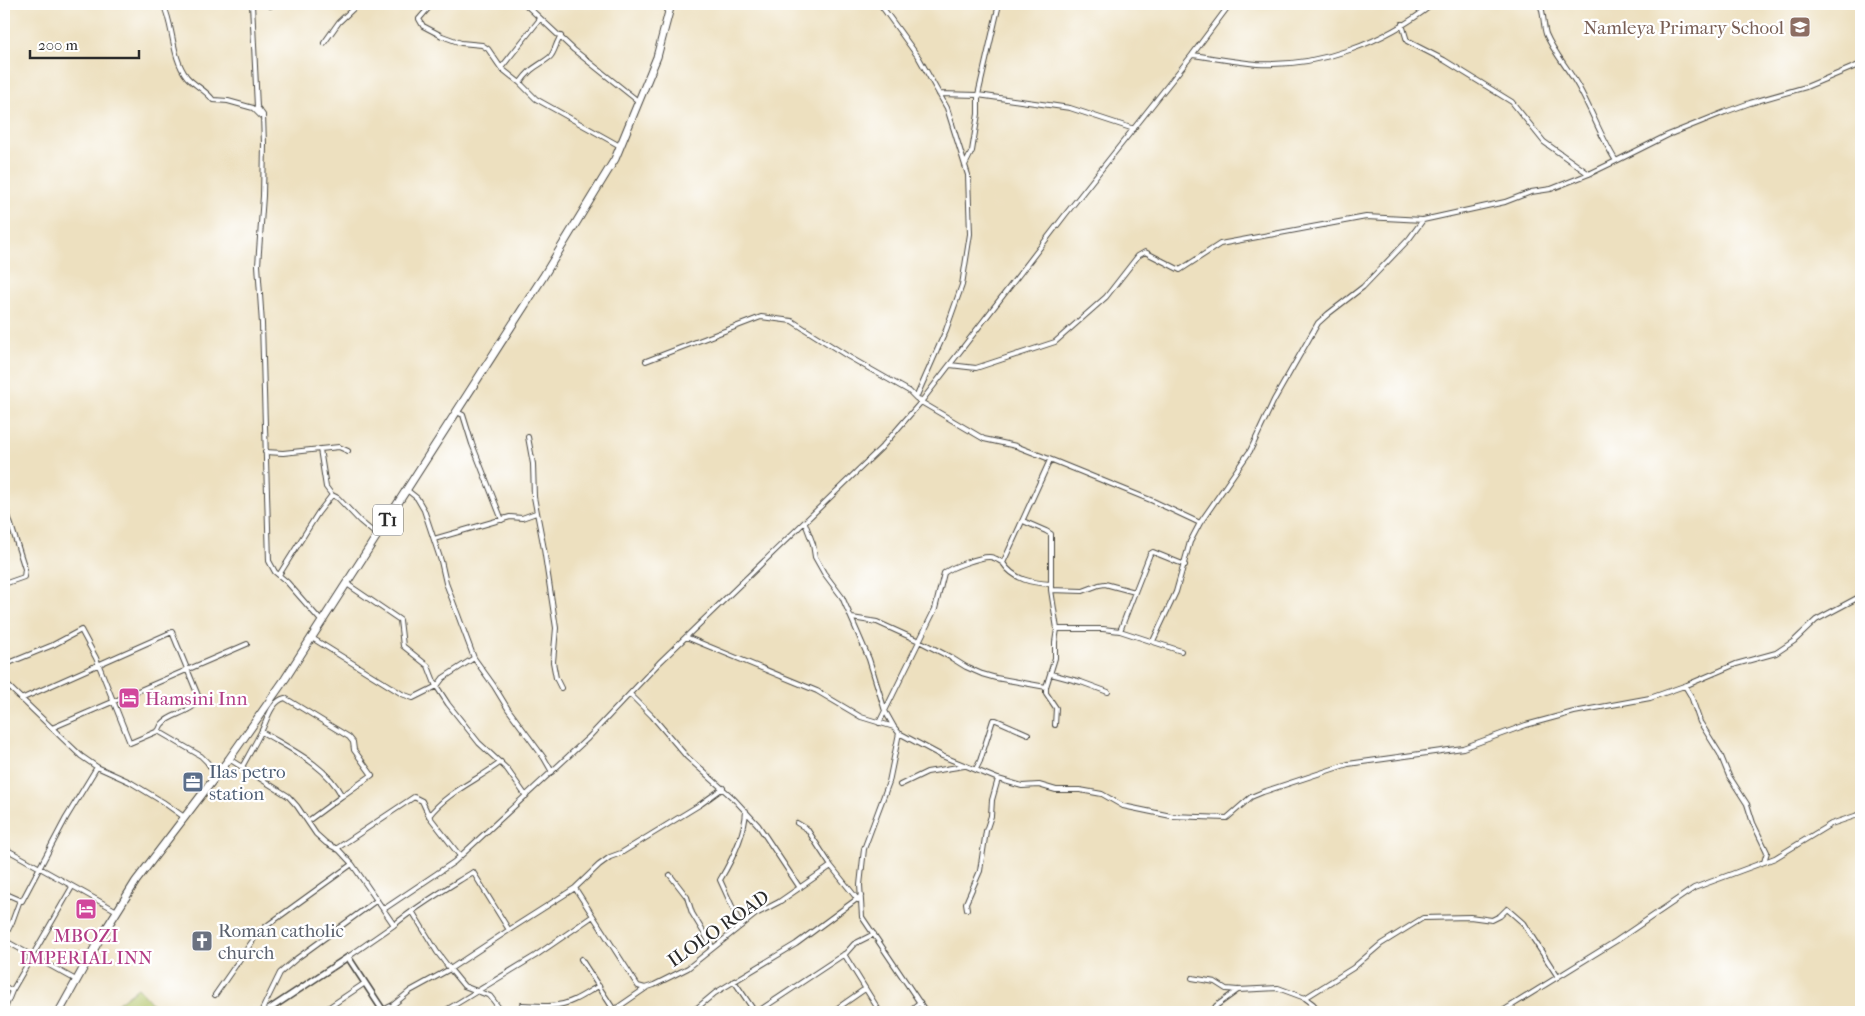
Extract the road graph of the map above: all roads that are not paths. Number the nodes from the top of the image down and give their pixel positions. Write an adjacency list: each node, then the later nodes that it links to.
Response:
1 (164, 4): 25 (street)
2 (252, 4): 25 (street)
3 (265, 4): 4 (street)
4 (274, 4)
5 (358, 4): 17 (street)
6 (432, 4): 20 (street)
7 (524, 4): 14 (street)
8 (671, 4): 24 (highway, T1)
9 (880, 4): 22 (street)
10 (999, 4): 23 (street)
11 (1230, 4): 18 (street)
12 (1433, 4): 15 (street)
13 (1540, 4): 28 (street)
14 (540, 19): 16 (street); 20 (street)
15 (1402, 24): 18 (street); 30 (street)
16 (561, 36): 21 (street); 24 (street)
17 (324, 43)
18 (1192, 55): 26 (street)
19 (1861, 64): 28 (street)
20 (501, 68): 21 (street)
21 (520, 83): 27 (street)
22 (939, 94): 23 (street); 29 (street)
23 (978, 95): 26 (street); 29 (street)
24 (639, 102): 27 (highway, T1)
25 (263, 118): 40 (street)
26 (1134, 129): 33 (street)
27 (620, 146): 36 (highway, T1)
28 (1616, 161): 30 (street)
29 (965, 165): 34 (street)
30 (1590, 174): 31 (street)
31 (1424, 220): 33 (street); 49 (street)
32 (646, 361): 34 (street)
33 (950, 365): 35 (street)
34 (916, 398): 35 (street)
35 (921, 402): 41 (street); 48 (street)
36 (457, 412): 42 (highway, T1); 46 (street)
37 (528, 437): 45 (street)
38 (320, 449): 39 (street); 40 (street); 43 (street)
39 (348, 451)
40 (265, 452): 54 (street)
41 (1050, 460): 47 (street); 49 (street)
42 (407, 490): 50 (highway, T1); 51 (street)
43 (332, 495): 50 (street); 54 (street)
44 (4, 504): 55 (street)
45 (536, 513): 46 (street); 80 (street)
46 (502, 520): 51 (street)
47 (1023, 521): 52 (street); 57 (street)
48 (806, 523): 61 (street); 65 (street)
49 (1200, 523): 53 (street)
50 (378, 536): 56 (highway, T1)
51 (434, 539): 71 (street)
52 (1003, 563): 57 (street); 67 (street)
53 (1185, 565): 59 (street); 68 (street)
54 (279, 575): 62 (street)
55 (4, 584)
56 (347, 584): 62 (highway, T1); 77 (street)
57 (1051, 584): 58 (street)
58 (1051, 590): 59 (street); 63 (street)
59 (1135, 592): 64 (street)
60 (1861, 596): 78 (street)
61 (852, 618): 67 (street); 85 (street)
62 (322, 622): 66 (highway, T1)
63 (1057, 629): 64 (street); 75 (street)
64 (1120, 632): 68 (street)
65 (686, 637): 82 (street); 86 (street)
66 (312, 638): 77 (street); 94 (highway, T1)
67 (919, 641): 79 (street); 85 (street)
68 (1153, 641): 70 (street)
69 (246, 644): 74 (street)
70 (1181, 651)
71 (474, 658): 77 (street); 100 (street)
72 (4, 665): 73 (street)
73 (99, 665): 74 (street); 83 (street); 84 (street)
74 (187, 669): 84 (street); 90 (street)
75 (1051, 674): 79 (street); 81 (street)
76 (4, 682): 83 (street)
77 (437, 686): 95 (street)
78 (1685, 686): 102 (street); 116 (street)
79 (1046, 687): 87 (street)
80 (561, 688)
81 (1108, 692)
82 (630, 694): 100 (street); 104 (street)
83 (21, 699): 89 (street)
84 (113, 701): 89 (street); 90 (street)
85 (885, 711): 86 (street); 88 (street)
86 (879, 722): 88 (street)
87 (1055, 724)
88 (894, 727): 92 (street)
89 (52, 728): 98 (street)
90 (158, 732): 101 (street)
91 (262, 732): 97 (street); 105 (street); 105 (street)
92 (899, 734): 96 (street); 125 (street)
93 (1028, 734): 99 (street)
94 (229, 759): 97 (street); 101 (highway, T1)
95 (501, 762): 106 (street); 109 (street)
96 (966, 766): 99 (street); 103 (street)
97 (242, 767): 111 (street)
98 (97, 768): 110 (street); 119 (street)
99 (976, 769): 102 (street)
100 (552, 772): 106 (street)
101 (216, 775): 110 (highway, T1)
102 (998, 778): 129 (street)
103 (900, 785)
104 (723, 788): 107 (street); 122 (street)
105 (342, 796): 111 (street)
106 (526, 796): 115 (street)
107 (746, 811): 123 (street); 134 (street)
108 (1861, 814): 116 (street)
109 (429, 816): 114 (street); 115 (street)
110 (184, 818): 130 (highway, T1)
111 (308, 821): 114 (street)
112 (796, 823): 118 (street)
113 (4, 848): 119 (street)
114 (336, 849): 117 (street)
115 (460, 856): 128 (street)
116 (1764, 862): 144 (street)
117 (352, 864): 127 (street); 157 (street)
118 (830, 866): 123 (street, ILOLO ROAD); 125 (street)
119 (39, 868): 121 (street); 126 (street)
120 (670, 874): 138 (street)
121 (72, 887): 130 (street); 140 (street)
122 (575, 888): 132 (street); 135 (street)
123 (800, 888): 134 (street, ILOLO ROAD)
124 (4, 893): 126 (street)
125 (859, 897): 136 (street); 147 (street)
126 (20, 900): 137 (street)
127 (377, 900): 128 (street); 167 (street)
128 (384, 909): 133 (street)
129 (967, 909)
130 (117, 911): 146 (highway, T1)
131 (412, 911): 133 (street); 135 (street); 143 (street)
132 (593, 916): 151 (street); 156 (street)
133 (394, 925): 141 (street)
134 (741, 926): 138 (street, ILOLO ROAD)
135 (508, 930): 143 (street)
136 (874, 934): 139 (street); 160 (street)
137 (4, 939): 140 (street)
138 (713, 948): 151 (street, ILOLO ROAD)
139 (844, 954): 153 (street); 174 (street)
140 (32, 956): 146 (street); 155 (street)
141 (348, 957): 148 (street); 168 (street)
142 (581, 959): 150 (street)
143 (450, 969): 152 (street); 164 (street)
144 (1558, 977): 159 (street); 181 (street)
145 (1192, 978): 154 (street)
146 (76, 980): 166 (highway, T1)
147 (734, 981): 162 (street); 174 (street)
148 (365, 983): 164 (street); 169 (street)
149 (4, 986): 155 (street)
150 (599, 986): 161 (street); 165 (street)
151 (649, 986): 165 (street, ILOLO ROAD)
152 (466, 987): 156 (street); 158 (street)
153 (865, 989): 175 (street); 176 (street)
154 (1238, 990): 159 (street); 179 (street)
155 (12, 991): 163 (street)
156 (480, 991): 158 (street); 171 (street)
157 (216, 995)
158 (468, 998): 170 (street)
159 (1306, 998): 180 (street)
160 (920, 1002): 177 (street); 178 (street)
161 (522, 1005)
162 (698, 1007): 172 (street); 173 (street)
163 (4, 1011)
164 (383, 1011)
165 (612, 1011)
166 (59, 1012)
167 (260, 1012)
168 (265, 1012)
169 (322, 1012)
170 (443, 1012)
171 (502, 1012)
172 (686, 1012)
173 (702, 1012)
174 (756, 1012)
175 (832, 1012)
176 (880, 1012)
177 (908, 1012)
178 (926, 1012)
179 (1212, 1012)
180 (1320, 1012)
181 (1501, 1012)

